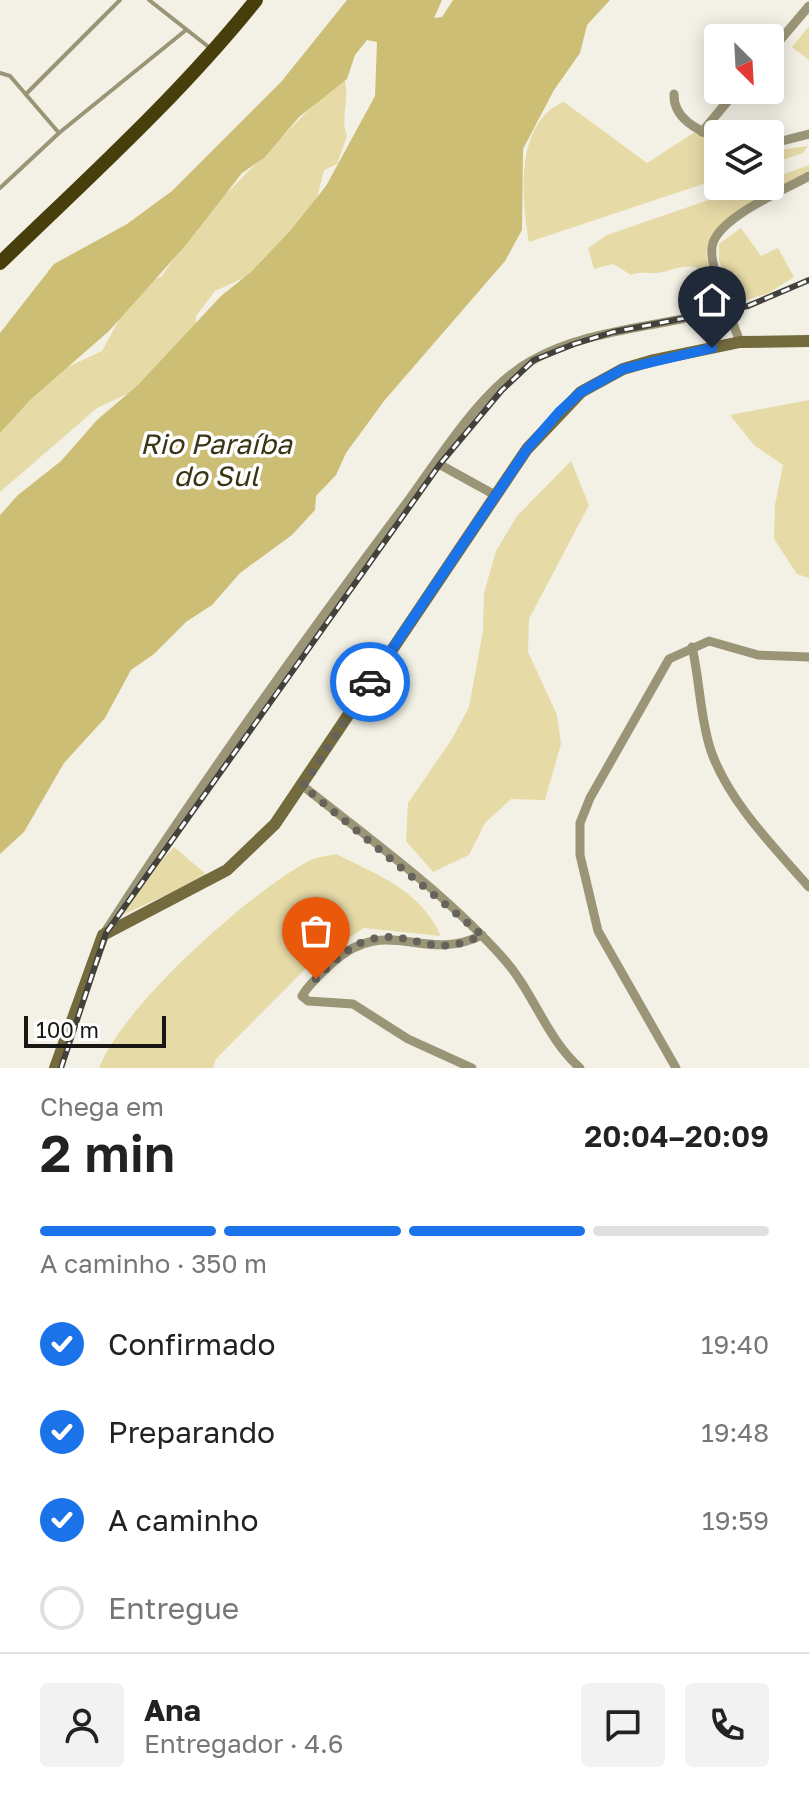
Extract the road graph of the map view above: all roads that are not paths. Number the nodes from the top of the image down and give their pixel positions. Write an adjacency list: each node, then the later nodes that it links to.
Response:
1 (120, 0): 10 (lane)
2 (149, 0): 6 (lane)
3 (256, 0): 8 (highway)
4 (799, 0): 5 (street)
5 (808, 7): 7 (street)
6 (186, 30): 8 (lane); 14 (lane)
7 (784, 35)
8 (215, 52): 19 (highway)
9 (0, 73): 10 (lane)
10 (27, 93): 14 (lane)
11 (674, 94): 13 (street)
12 (725, 104): 13 (street)
13 (702, 132)
14 (59, 133): 18 (lane)
15 (809, 134): 16 (street)
16 (784, 140)
17 (809, 176): 20 (street)
18 (0, 188)
19 (0, 263)
20 (729, 306): 22 (street); 23 (street)
21 (809, 341): 22 (main road)
22 (740, 342): 24 (main road)
23 (437, 463): 24 (street); 29 (street)
24 (495, 495): 27 (main road)
25 (692, 647): 26 (street); 28 (street); 34 (street)
26 (809, 657)
27 (303, 786): 29 (main road); 30 (street)
28 (809, 887)
29 (103, 935): 31 (main road)
30 (482, 935): 32 (street); 33 (street)
31 (55, 1068)
32 (472, 1068)
33 (580, 1068)
34 (676, 1068)

